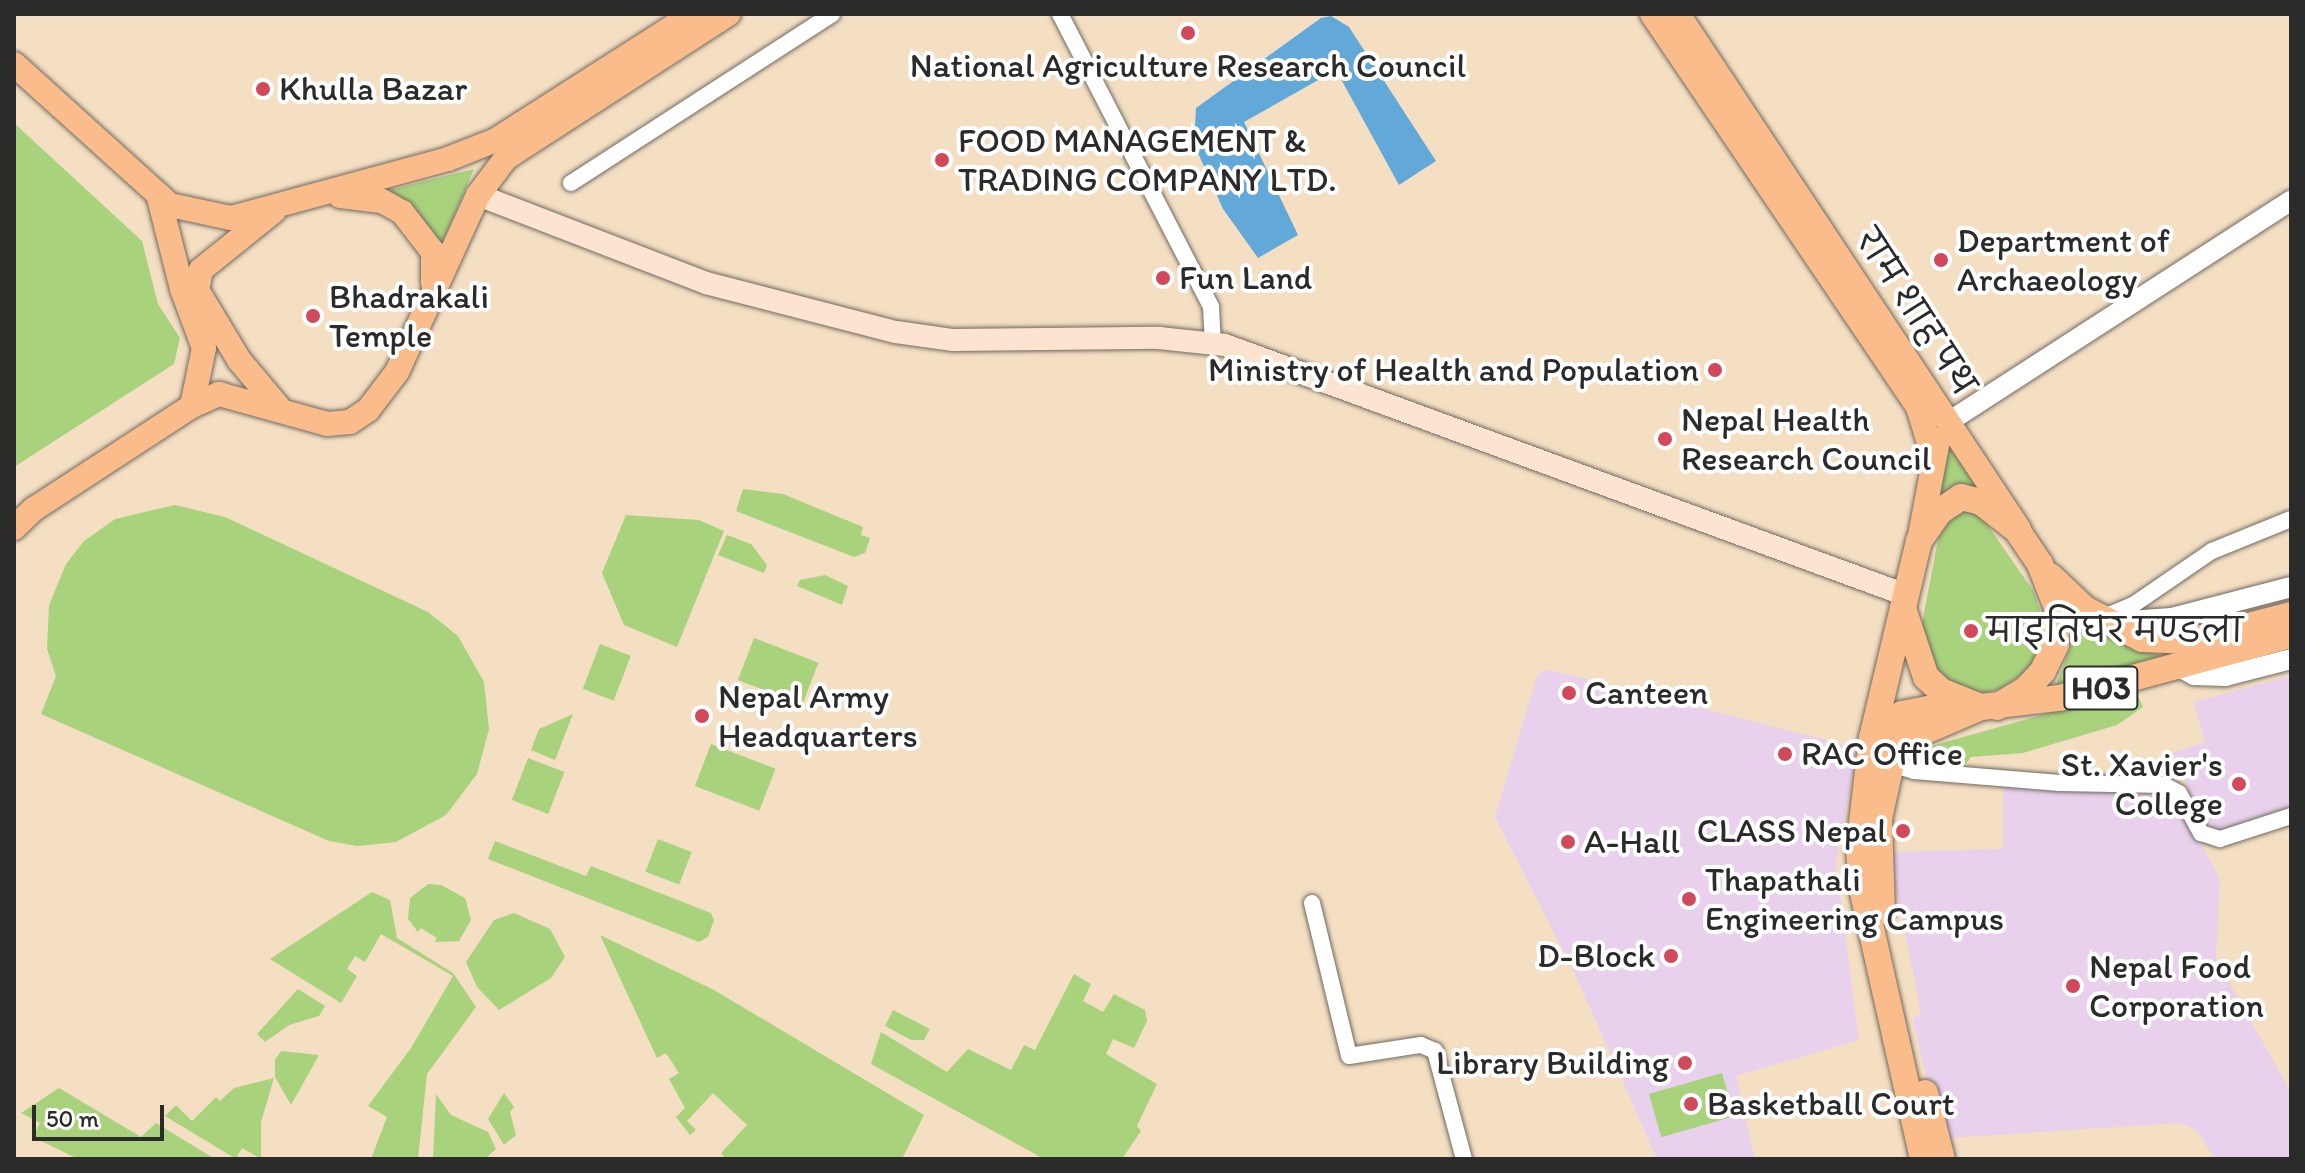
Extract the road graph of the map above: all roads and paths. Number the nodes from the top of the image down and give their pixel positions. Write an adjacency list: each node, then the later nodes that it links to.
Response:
1 (693, 14): 8 (main road)
2 (729, 14): 8 (main road)
3 (832, 14): 9 (street)
4 (1060, 14): 16 (street)
5 (1652, 14): 20 (main road, राम शाह पथ)
6 (1678, 14): 19 (main road, राम शाह पथ)
7 (14, 64): 10 (main road)
8 (606, 81): 11 (main road); 12 (main road)
9 (571, 183)
10 (158, 194): 14 (main road); 17 (main road)
11 (478, 195): 15 (main road); 16 (main road)
12 (314, 198): 14 (main road); 15 (main road)
13 (2291, 200): 19 (street)
14 (277, 208): 18 (main road)
15 (429, 299): 18 (main road)
16 (1219, 344): 27 (main road)
17 (192, 406): 18 (main road); 21 (main road)
18 (281, 410)
19 (1956, 430): 20 (main road, राम शाह पथ); 25 (main road)
20 (1932, 453): 24 (main road)
21 (24, 512): 23 (main road)
22 (2291, 519): 28 (street)
23 (14, 528)
24 (1919, 541): 25 (highway); 27 (highway)
25 (2037, 558): 28 (highway, H03); 34 (highway)
26 (2291, 587): 28 (street)
27 (1905, 602): 33 (highway); 35 (highway)
28 (2091, 614): 29 (highway, H03)
29 (2291, 615)
30 (2291, 635): 32 (highway)
31 (2291, 659): 32 (street)
32 (2191, 664): 34 (highway, H03)
33 (1951, 696): 34 (highway); 35 (highway)
34 (1989, 707): 36 (highway)
35 (1872, 738): 40 (highway)
36 (1890, 764): 37 (street); 41 (highway)
37 (2291, 816)
38 (1312, 903): 39 (street)
39 (1464, 1159)
40 (1923, 1159)
41 (1942, 1159)

